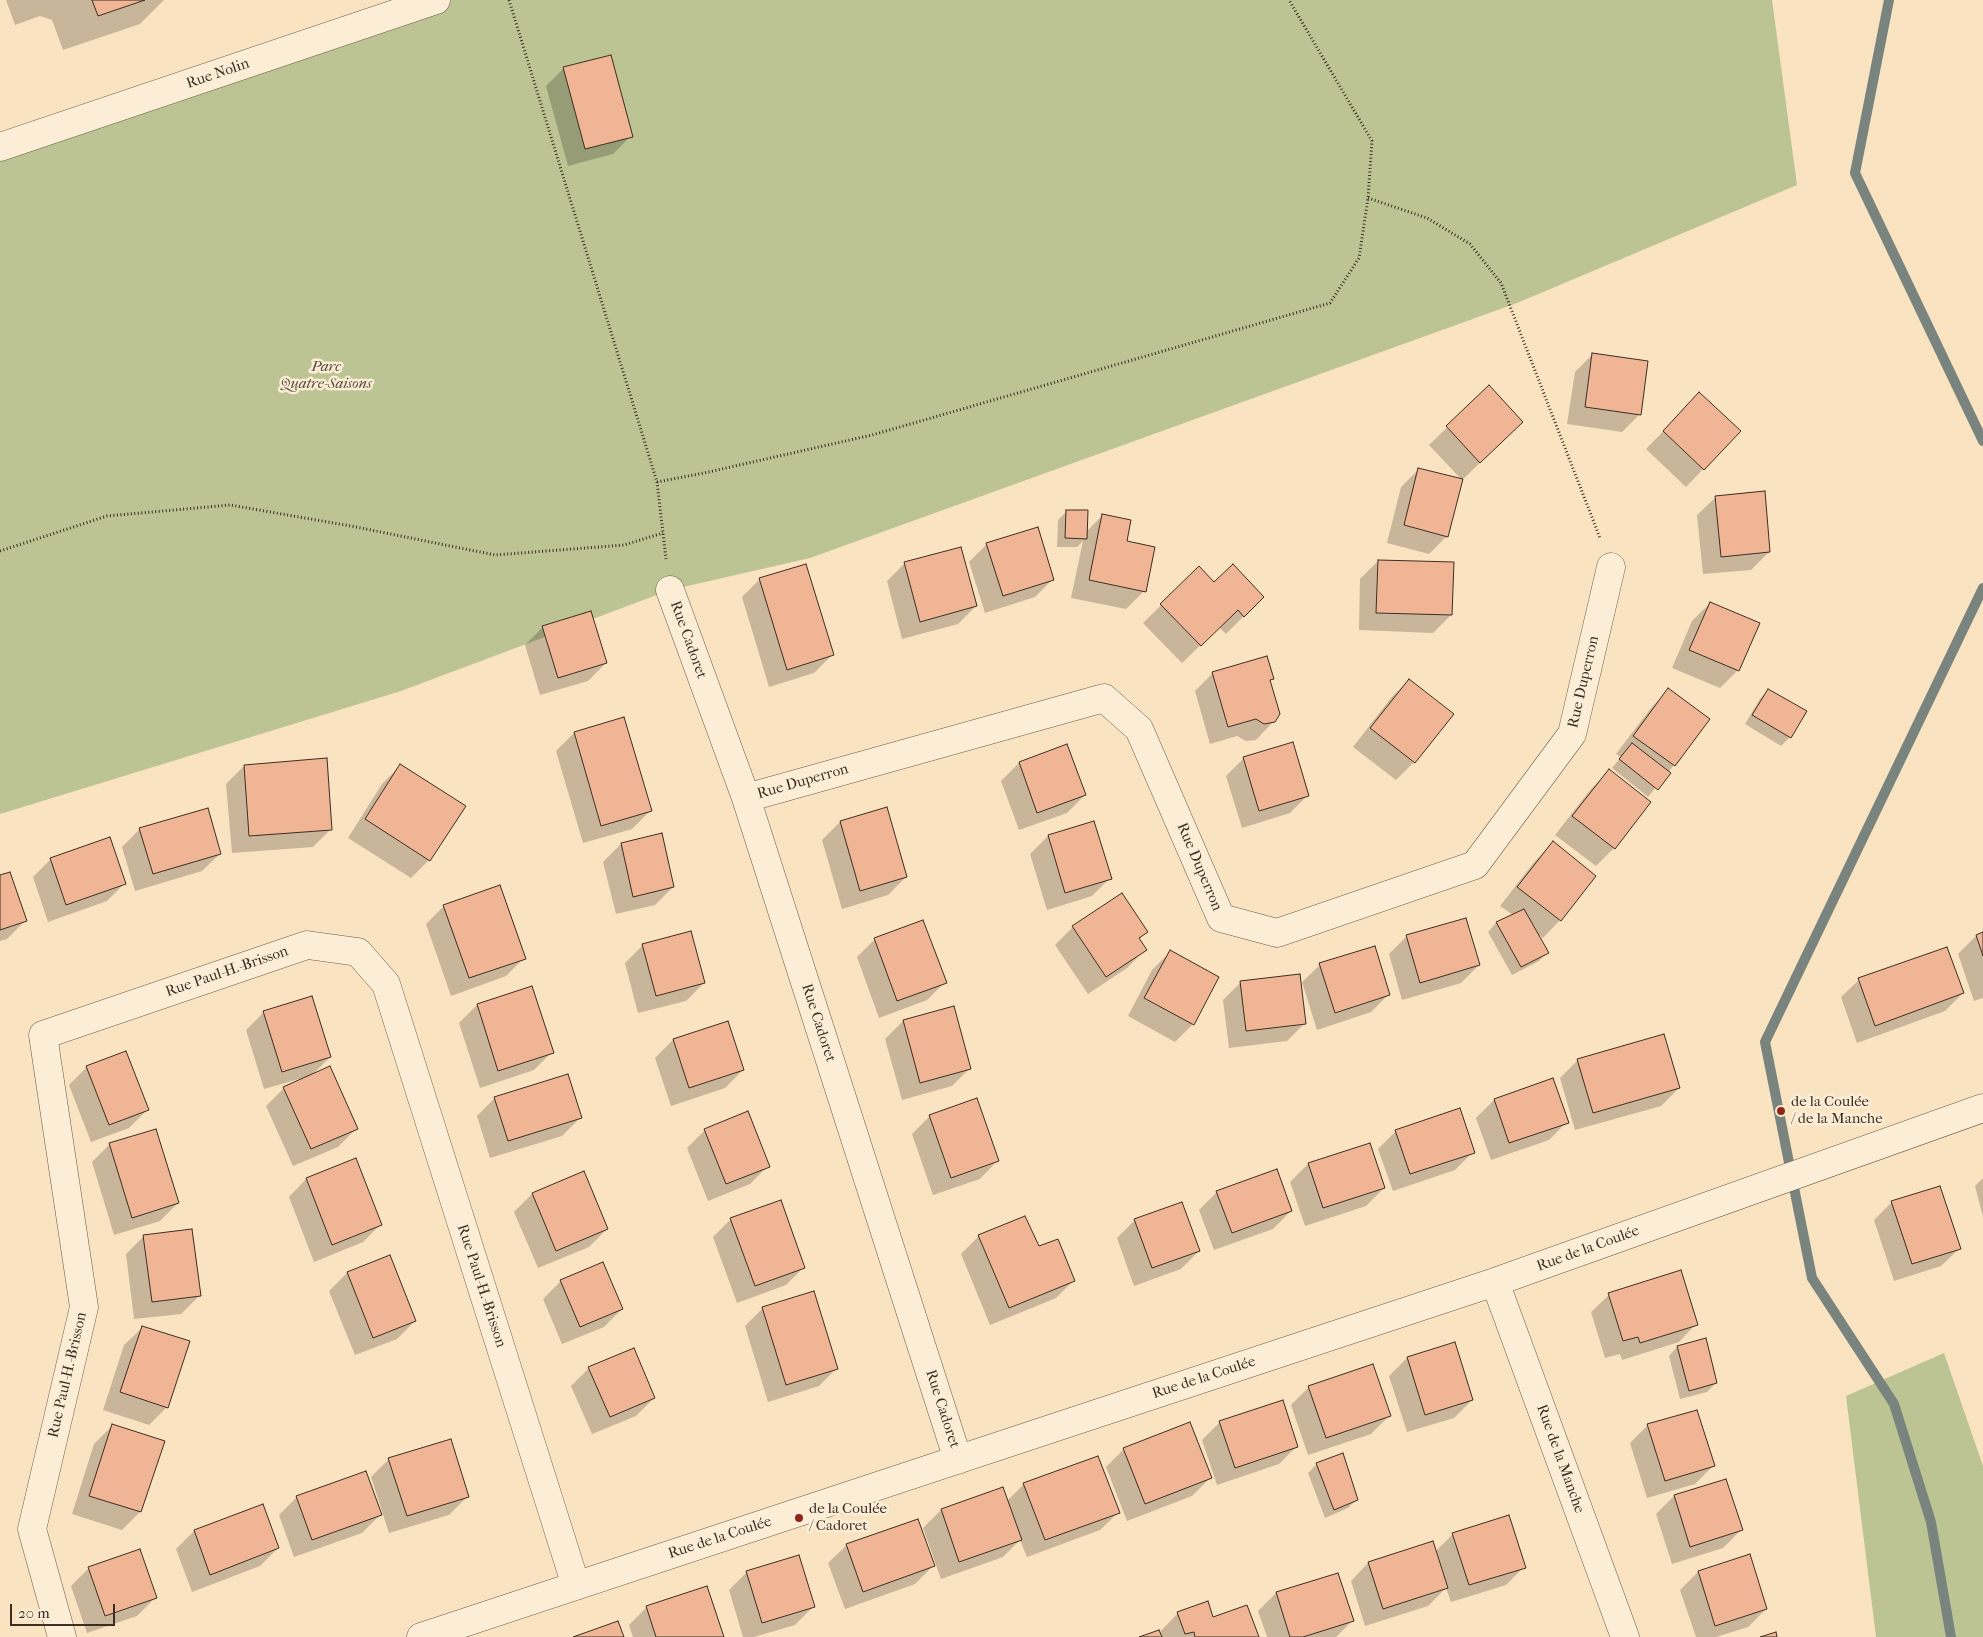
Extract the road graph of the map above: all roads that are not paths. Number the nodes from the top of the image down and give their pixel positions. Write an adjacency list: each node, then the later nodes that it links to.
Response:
1 (436, 0): 2 (street, Rue Nolin)
2 (0, 147)
3 (1611, 567): 5 (street, Rue Duperron)
4 (670, 590): 5 (street, Rue Cadoret)
5 (746, 798): 8 (street, Rue Cadoret)
6 (1983, 1108): 7 (street, Rue de la Coulée)
7 (1495, 1282): 8 (street, Rue de la Coulée); 12 (street, Rue de la Manche)
8 (958, 1460): 9 (street, Rue de la Coulée)
9 (576, 1586): 10 (street, Rue Paul-H.-Brisson); 11 (street, Rue de la Coulée)
10 (62, 1637)
11 (421, 1637)
12 (1625, 1637)

